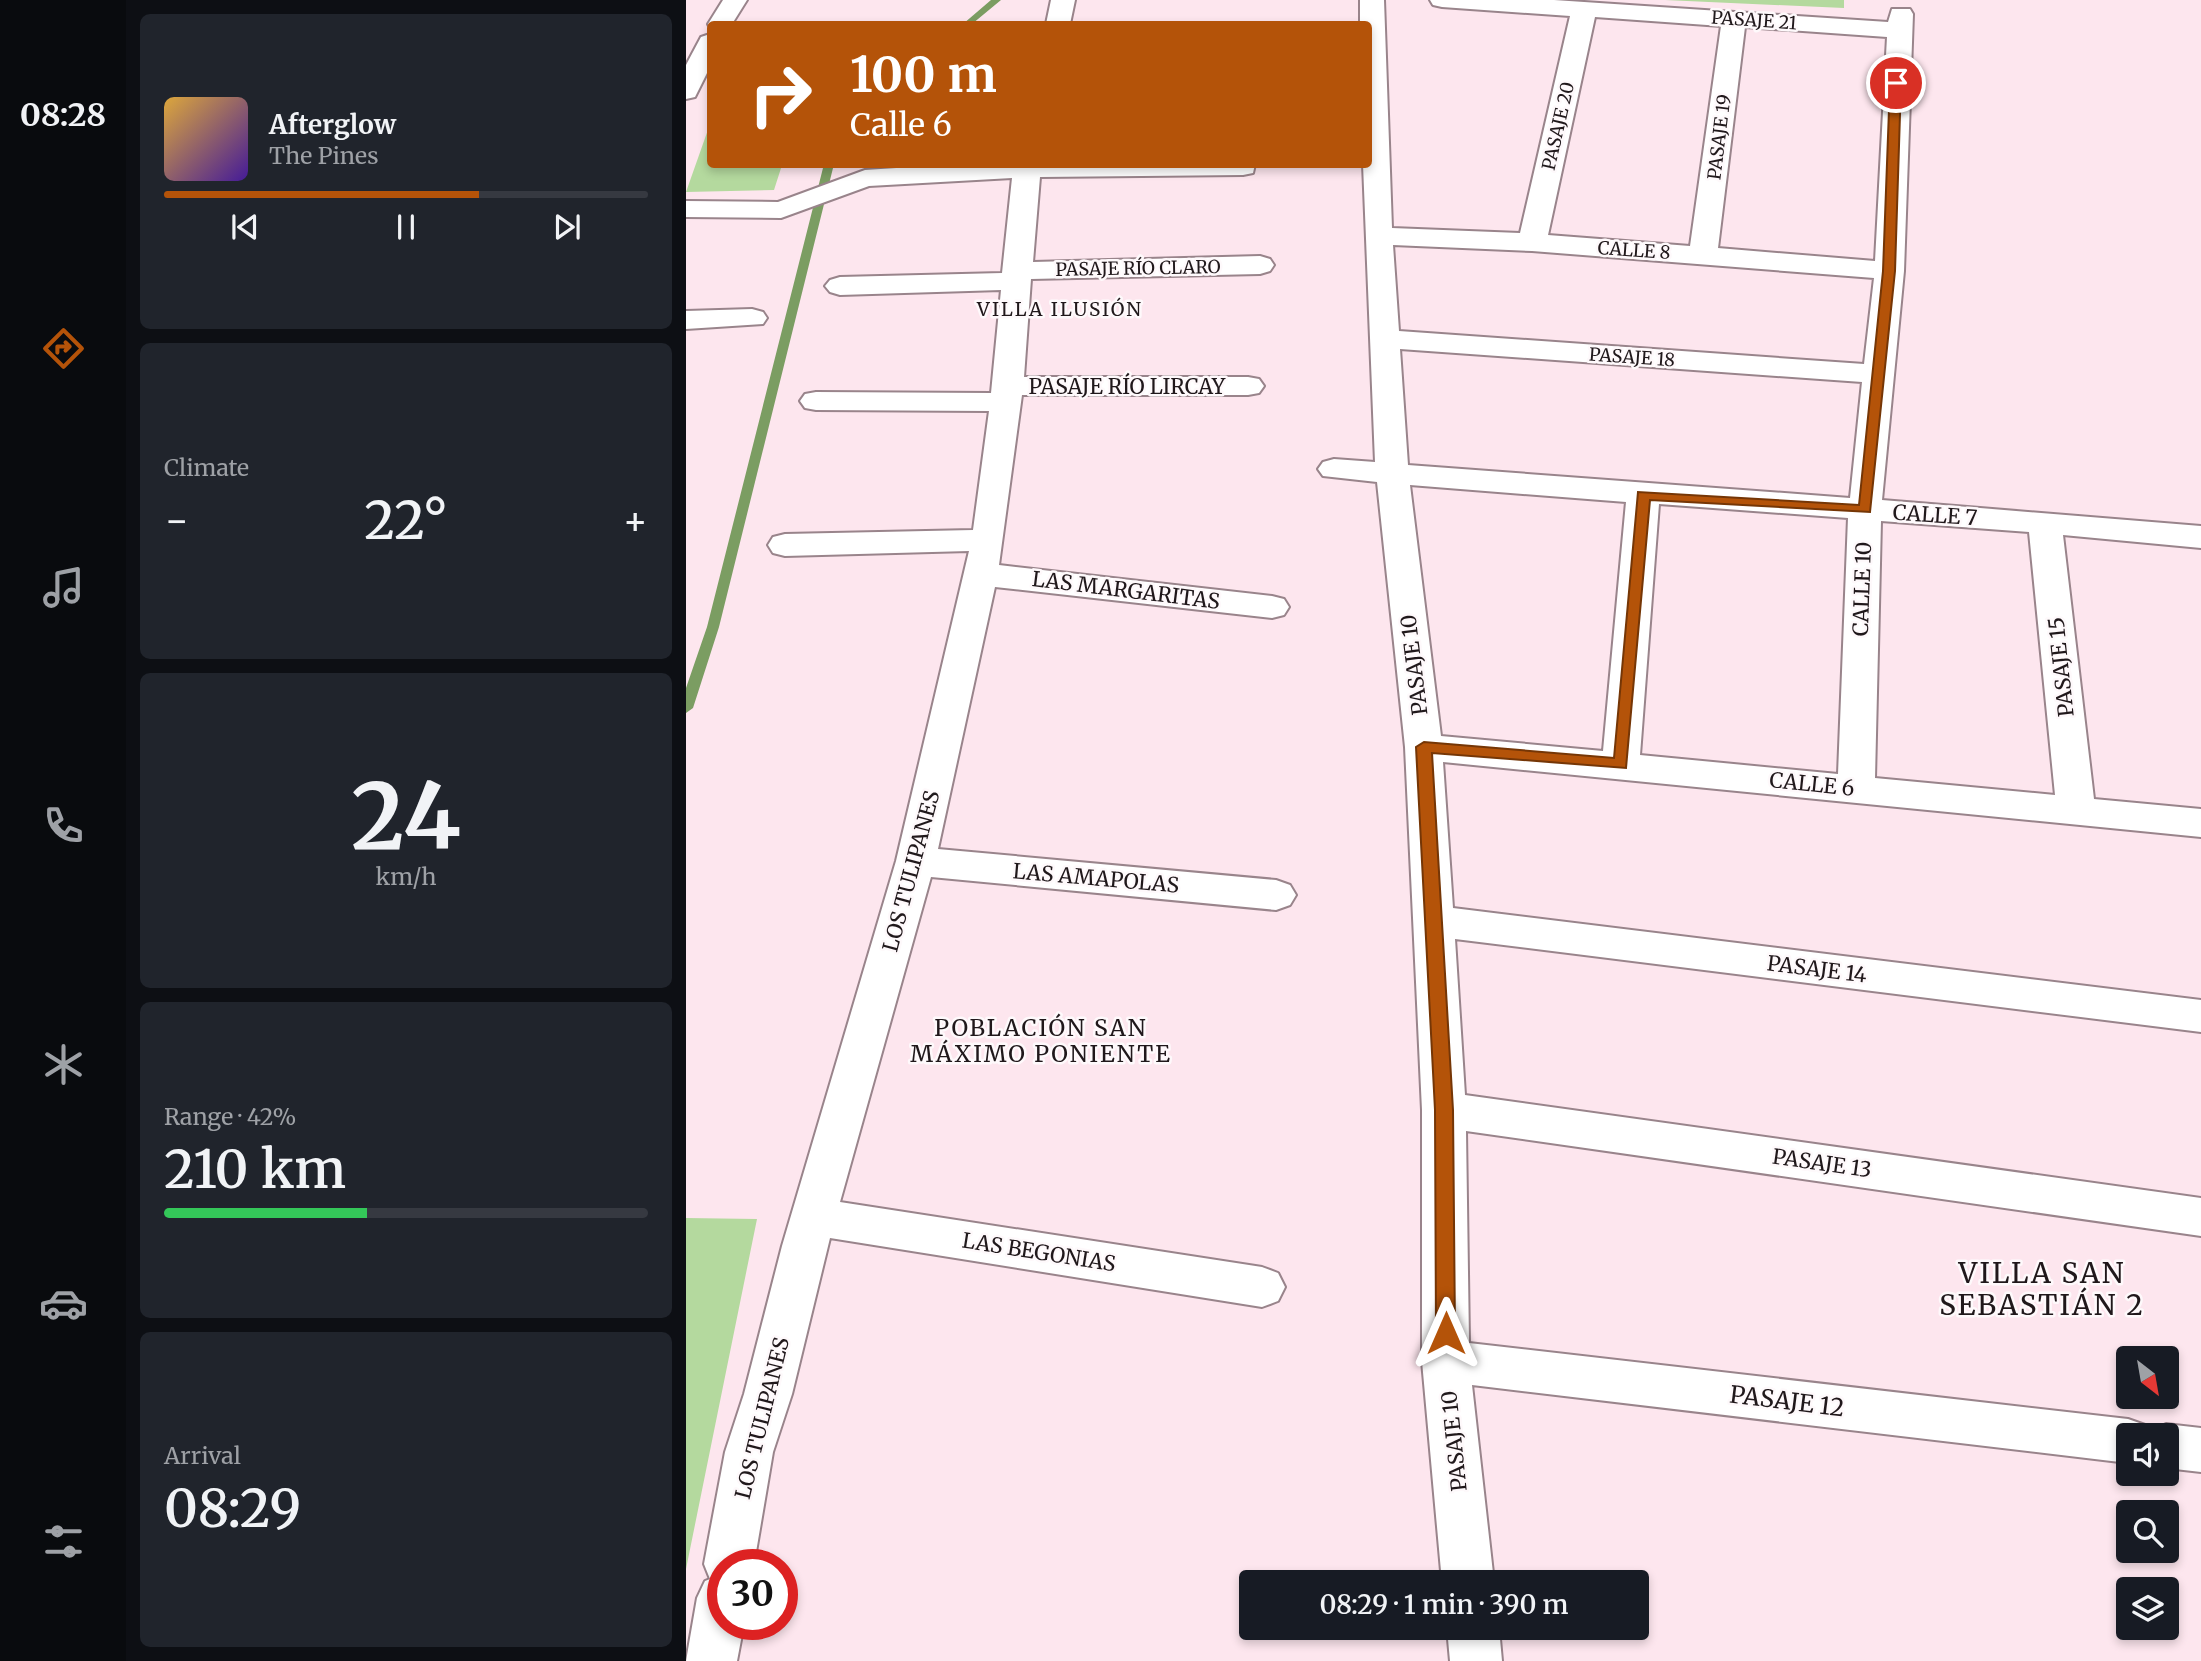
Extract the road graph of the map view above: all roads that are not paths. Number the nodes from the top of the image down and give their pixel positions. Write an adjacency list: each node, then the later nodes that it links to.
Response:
1 (735, 0): 7 (street)
2 (1063, 0): 8 (street)
3 (1372, 0): 15 (street, PASAJE 10)
4 (1441, 0): 5 (street, PASAJE 21)
5 (1584, 10): 6 (street, PASAJE 21); 16 (street, PASAJE 20)
6 (1734, 18): 9 (street, PASAJE 21); 17 (street, PASAJE 19)
7 (722, 21)
8 (1059, 21)
9 (1899, 22): 19 (street, CALLE 10)
10 (699, 51): 11 (street)
11 (686, 91)
12 (1012, 168): 14 (street)
13 (1027, 168): 20 (street, LOS TULIPANES)
14 (686, 209)
15 (1378, 236): 16 (street, CALLE 8); 24 (street, PASAJE 10)
16 (1532, 242): 17 (street, CALLE 8)
17 (1703, 255): 19 (street, CALLE 8)
18 (1260, 265): 20 (street, PASAJE RÍO CLARO)
19 (1889, 271): 25 (street, CALLE 10)
20 (1016, 276): 21 (street, PASAJE RÍO CLARO); 27 (street, LOS TULIPANES)
21 (839, 286)
22 (752, 318): 23 (street)
23 (686, 320)
24 (1386, 339): 25 (street, PASAJE 18); 30 (street, PASAJE 10)
25 (1877, 374): 32 (street, CALLE 10)
26 (1248, 386): 27 (street, PASAJE RÍO LIRCAY)
27 (1006, 394): 28 (street, PASAJE RÍO LIRCAY); 36 (street, LOS TULIPANES)
28 (816, 401)
29 (1334, 469): 30 (street, CALLE 7)
30 (1392, 474): 31 (street, CALLE 7); 38 (street, PASAJE 10)
31 (1643, 495): 32 (street, CALLE 7); 39 (street)
32 (1865, 509): 33 (street, CALLE 7); 40 (street, CALLE 10)
33 (2045, 523): 34 (street, CALLE 7); 41 (street, PASAJE 15)
34 (2201, 537)
35 (786, 545): 36 (street, LAS MARGARITAS)
36 (984, 557): 37 (street, LAS MARGARITAS); 43 (street, LOS TULIPANES)
37 (1272, 607)
38 (1424, 747): 39 (street, CALLE 6); 45 (street, PASAJE 10)
39 (1621, 764): 40 (street, CALLE 6)
40 (1856, 788): 41 (street, CALLE 6)
41 (2076, 811): 42 (street, CALLE 6)
42 (2201, 823)
43 (916, 861): 44 (street, LAS AMAPOLAS); 48 (street, LOS TULIPANES)
44 (1276, 895)
45 (1433, 921): 46 (street, PASAJE 14); 47 (street, PASAJE 10)
46 (2201, 1016)
47 (1444, 1110): 49 (street, PASAJE 13); 51 (street, PASAJE 10)
48 (815, 1217): 50 (street, LAS BEGONIAS); 55 (street, LOS TULIPANES)
49 (2201, 1217)
50 (1262, 1287)
51 (1446, 1361): 52 (street, PASAJE 12); 56 (street, PASAJE 10)
52 (2116, 1440)
53 (2179, 1447): 54 (street)
54 (2201, 1450)
55 (732, 1549)
56 (1467, 1570)
57 (715, 1640): 59 (street)
58 (1474, 1640): 60 (street)
59 (711, 1661)
60 (1476, 1661)

